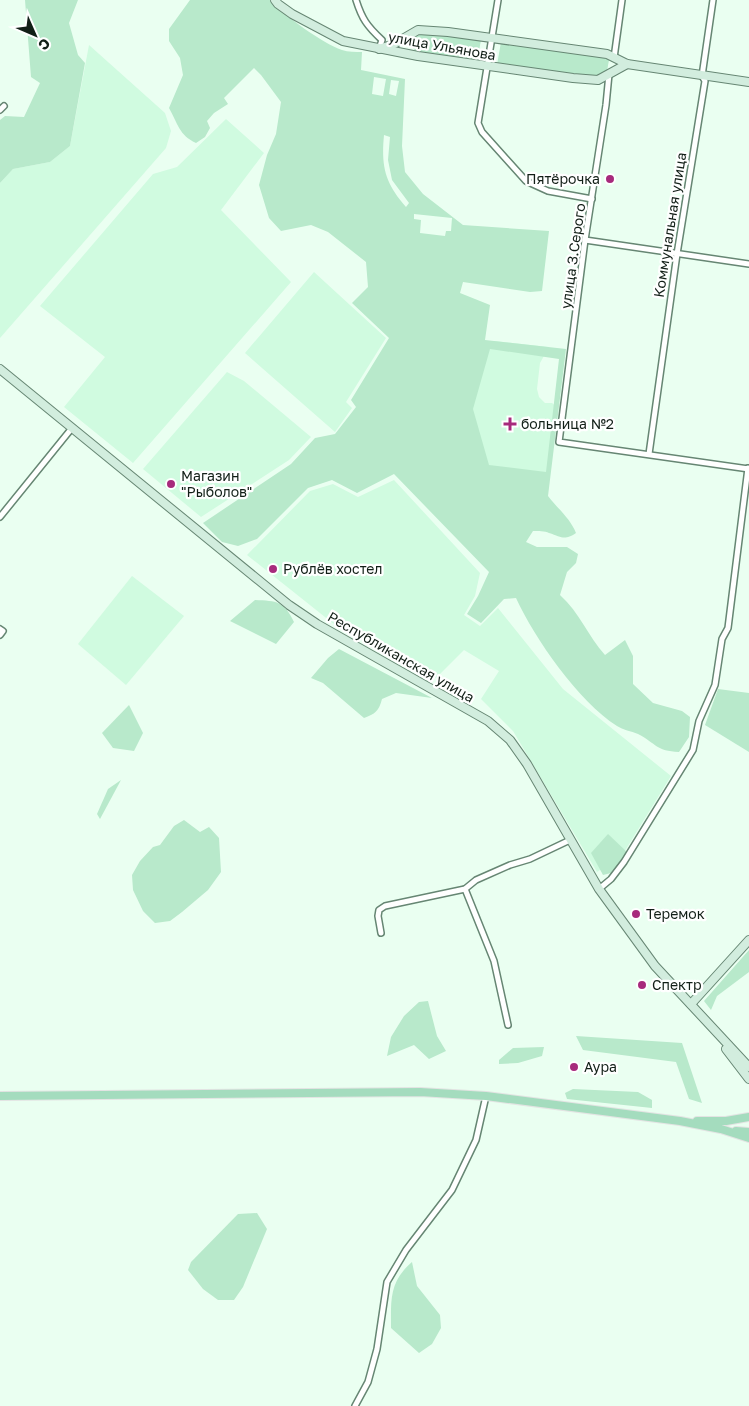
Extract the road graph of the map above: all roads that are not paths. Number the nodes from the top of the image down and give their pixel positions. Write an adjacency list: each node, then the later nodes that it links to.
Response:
1 (275, 0): 7 (street)
2 (356, 0): 7 (street)
3 (498, 0): 6 (street)
4 (622, 0): 8 (street)
5 (713, 0): 12 (street, Коммунальная улица)
6 (492, 38): 7 (street, улица Ульянова); 8 (street, улица Ульянова); 10 (street)
7 (379, 49): 10 (street, улица Ульянова)
8 (614, 58): 9 (street, улица Ульянова)
9 (628, 64): 11 (street, улица Ульянова); 12 (street, улица Ульянова)
10 (488, 66): 11 (street, улица Ульянова); 14 (street)
11 (609, 74): 14 (street, улица З.Серого)
12 (702, 76): 13 (street, улица Ульянова); 16 (street, Коммунальная улица)
13 (749, 82)
14 (592, 199): 15 (street, улица З.Серого)
15 (585, 240): 16 (street); 20 (street, улица З.Серого)
16 (677, 254): 17 (street); 20 (street, Коммунальная улица)
17 (749, 264)
18 (0, 369): 19 (street, Республиканская улица)
19 (72, 428): 22 (street); 25 (street, Республиканская улица)
20 (649, 454): 21 (street)
21 (748, 468): 27 (street)
22 (0, 517)
23 (0, 629): 24 (street)
24 (0, 636)
25 (570, 840): 26 (street); 27 (street, Республиканская улица)
26 (465, 889): 28 (street); 31 (street)
27 (599, 889): 30 (street, Республиканская улица)
28 (381, 933)
29 (749, 940): 30 (street)
30 (691, 1004): 32 (street, Республиканская улица)
31 (508, 1024)
32 (716, 1033): 33 (street); 34 (street)
33 (749, 1067)
34 (749, 1079)
35 (0, 1096): 36 (main road)
36 (486, 1096): 38 (main road); 42 (street)
37 (749, 1117): 38 (main road)
38 (680, 1121): 39 (main road)
39 (721, 1130): 40 (main road); 41 (main road)
40 (749, 1132)
41 (749, 1138)
42 (355, 1406)

